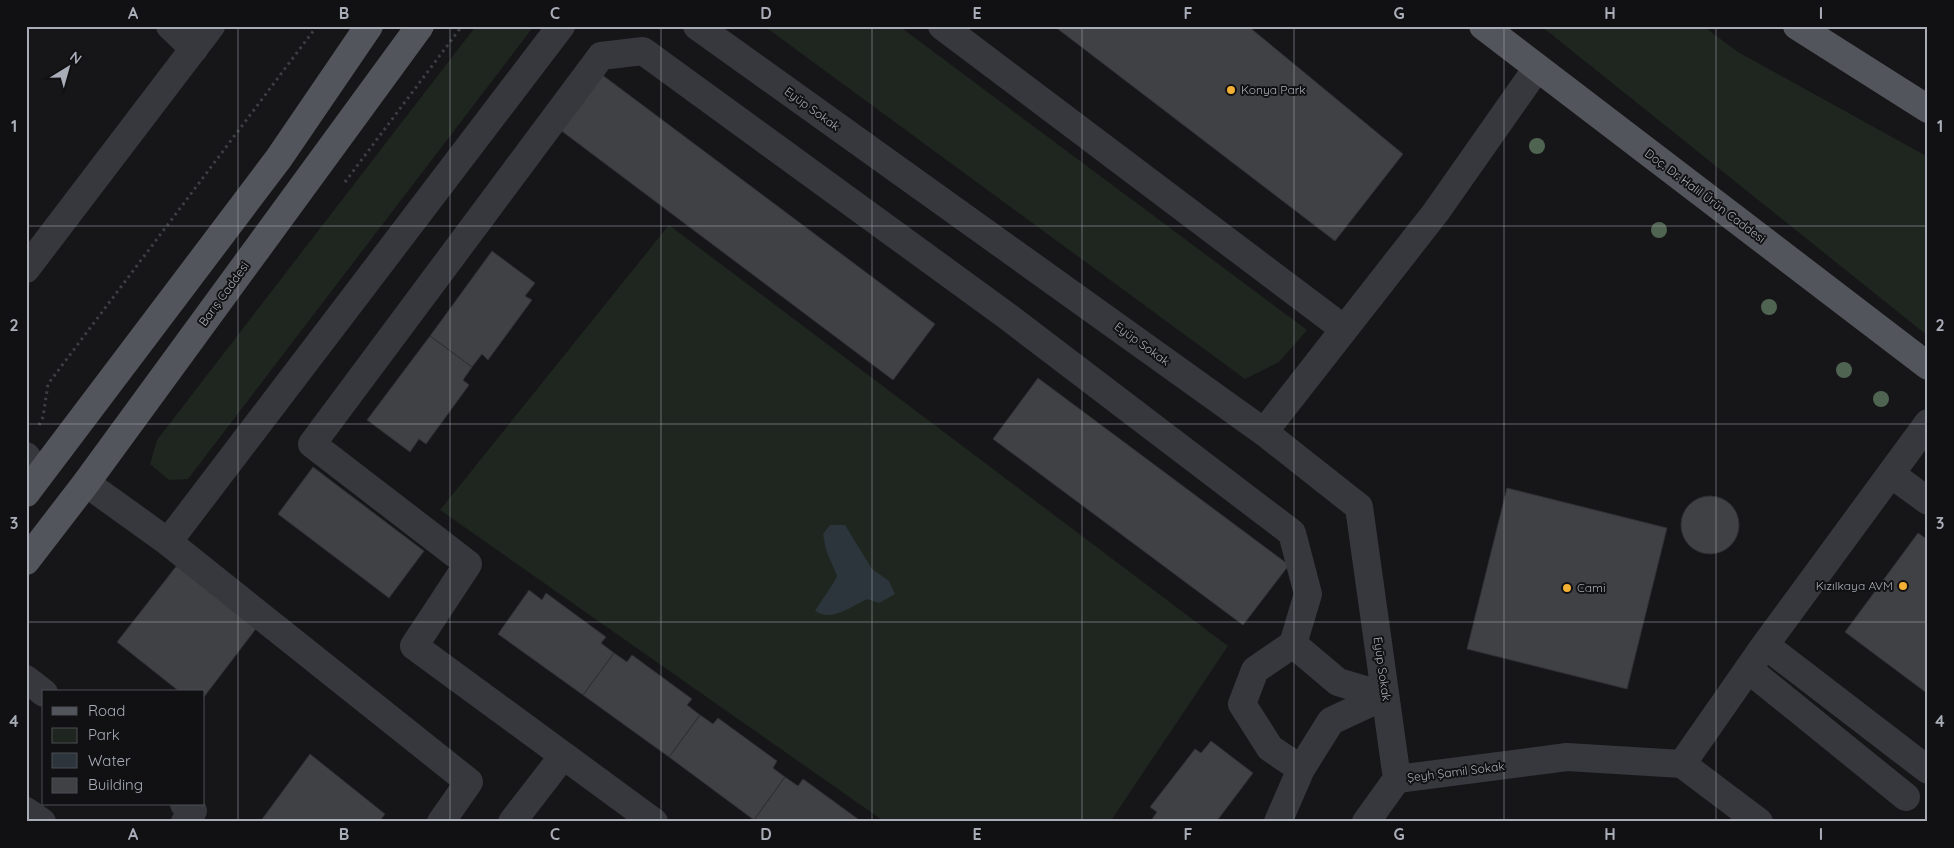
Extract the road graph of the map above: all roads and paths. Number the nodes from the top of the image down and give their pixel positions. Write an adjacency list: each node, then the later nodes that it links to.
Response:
1 (170, 26): 11 (street)
2 (211, 26): 11 (street)
3 (316, 26): 19 (path)
4 (369, 26): 19 (main road)
5 (420, 26): 21 (main road, Barış Caddesi)
6 (562, 26): 23 (street)
7 (697, 26): 18 (street, Eyüp Sokak)
8 (942, 26): 15 (street)
9 (1483, 26): 12 (main road, Doç. Dr. Halil Ürün Caddesi)
10 (1798, 26): 13 (main road)
11 (194, 50): 14 (street)
12 (1537, 68): 15 (street); 16 (main road, Doç. Dr. Halil Ürün Caddesi)
13 (1928, 109)
14 (26, 269)
15 (1344, 330): 18 (street)
16 (1928, 366)
17 (1928, 423): 20 (street)
18 (1264, 432): 30 (street, Eyüp Sokak)
19 (32, 464)
20 (1892, 474): 22 (street); 26 (street)
21 (86, 484): 23 (street); 24 (main road, Barış Caddesi)
22 (1928, 501)
23 (168, 542): 41 (street)
24 (26, 562)
25 (1293, 644): 30 (street); 31 (street); 33 (street)
26 (1765, 645): 27 (street); 34 (street)
27 (1748, 669): 32 (street); 36 (street)
28 (26, 679): 29 (street)
29 (42, 691)
30 (1385, 696): 33 (street); 35 (street, Eyüp Sokak)
31 (563, 756): 42 (street); 43 (street)
32 (1682, 764): 35 (street, Şeyh Şamil Sokak); 46 (street)
33 (1300, 769): 44 (street)
34 (1928, 770)
35 (1397, 780): 45 (street, Şeyh Şamil Sokak)
36 (1906, 797)
37 (187, 806): 40 (street)
38 (26, 811): 39 (street)
39 (42, 822)
40 (185, 822)
41 (441, 822)
42 (512, 822)
43 (654, 822)
44 (1278, 822)
45 (1366, 822)
46 (1760, 822)

